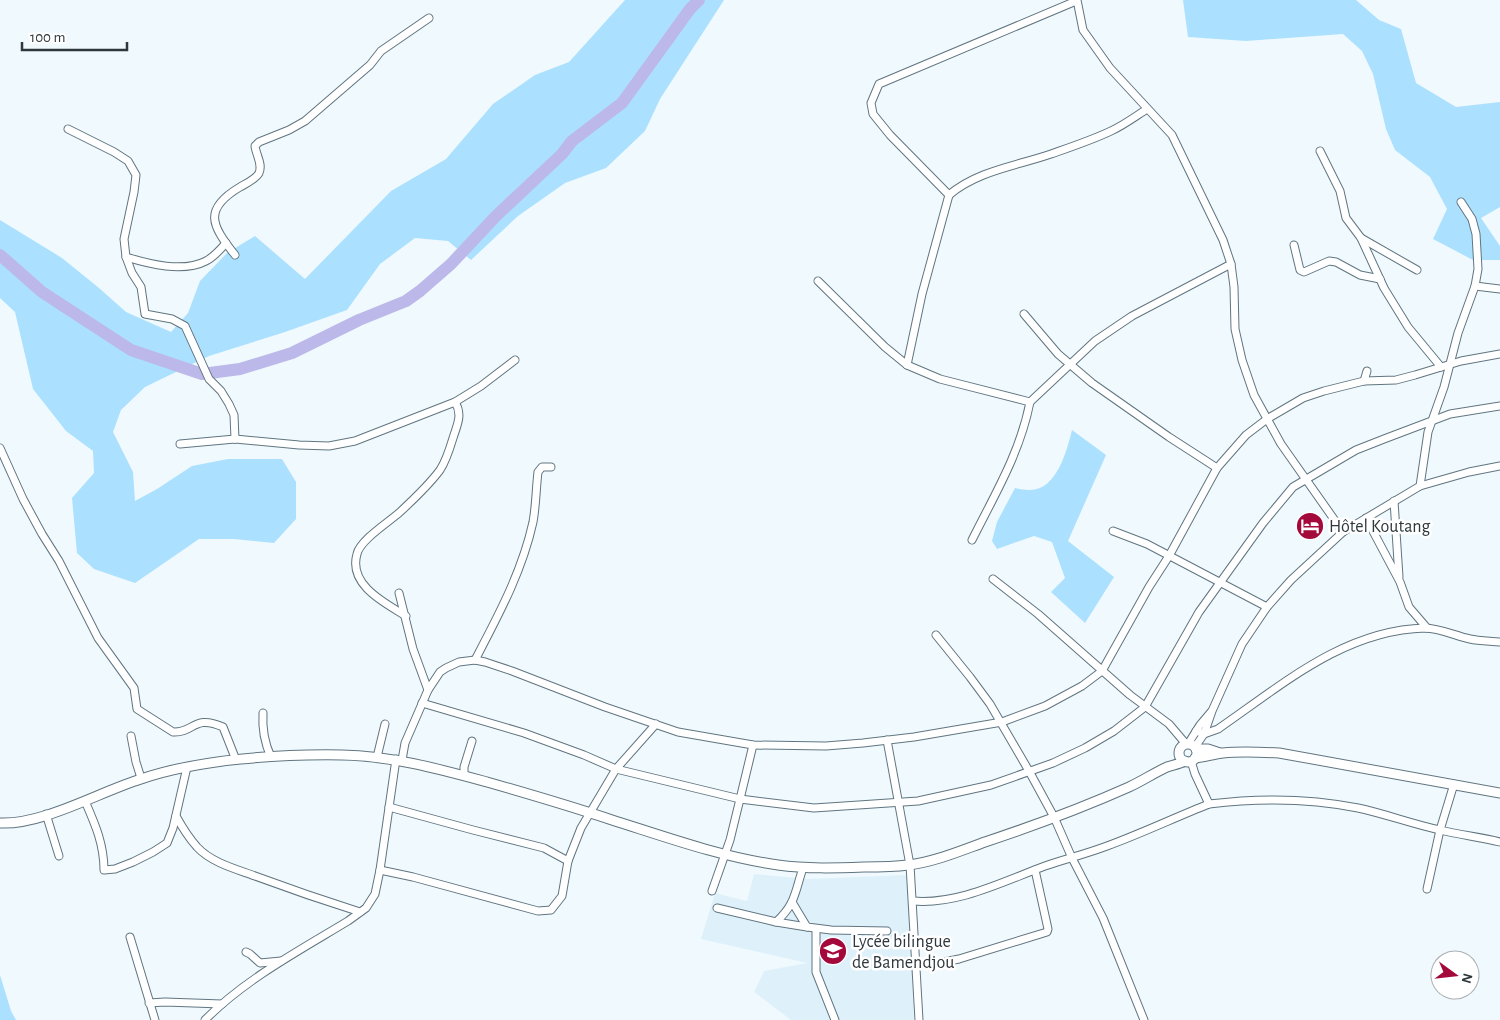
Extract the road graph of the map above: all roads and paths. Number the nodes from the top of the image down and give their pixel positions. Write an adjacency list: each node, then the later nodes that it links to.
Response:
1 (1076, 0): 3 (street); 6 (street)
2 (429, 18): 9 (street)
3 (1147, 109): 6 (street); 13 (street)
4 (68, 129): 12 (street)
5 (1320, 151): 8 (street)
6 (949, 195): 23 (street)
7 (1461, 202): 17 (street)
8 (1361, 238): 14 (street); 15 (street)
9 (226, 243): 11 (street); 12 (street)
10 (1294, 245): 15 (street)
11 (235, 255)
12 (126, 257): 32 (street)
13 (1231, 264): 22 (street); 30 (street)
14 (1417, 270)
15 (1380, 279): 24 (street)
16 (818, 281): 23 (street)
17 (1475, 286): 18 (street); 24 (street)
18 (1500, 289)
19 (1024, 314): 22 (street)
20 (1500, 354): 24 (street)
21 (514, 360): 27 (street)
22 (1069, 364): 28 (street); 37 (street)
23 (906, 365): 28 (street)
24 (1445, 366): 26 (street); 31 (street)
25 (1367, 371): 26 (street)
26 (1364, 381): 30 (street)
27 (455, 402): 32 (street); 51 (street)
28 (1030, 402): 44 (street)
29 (1500, 406): 31 (street)
30 (1267, 419): 37 (street); 38 (street)
31 (1431, 422): 38 (street); 39 (street)
32 (235, 438): 33 (street)
33 (180, 444)
34 (0, 448): 74 (street)
35 (1500, 466): 39 (street)
36 (551, 467): 55 (street)
37 (1217, 468): 45 (street)
38 (1307, 478): 43 (street); 47 (street)
39 (1420, 486): 40 (street)
40 (1394, 501): 41 (street); 48 (street)
41 (1366, 518): 43 (street); 48 (street)
42 (1112, 531): 45 (street)
43 (1343, 532): 50 (street)
44 (972, 540)
45 (1169, 556): 47 (street); 56 (street)
46 (993, 580): 56 (street)
47 (1220, 581): 50 (street); 59 (street)
48 (1400, 582): 52 (street)
49 (399, 592): 51 (street)
50 (1267, 607): 60 (street)
51 (406, 616): 57 (street)
52 (1427, 628): 54 (street); 66 (street)
53 (936, 635): 62 (street)
54 (1500, 642)
55 (475, 660): 57 (street); 64 (street)
56 (1102, 671): 59 (street); 62 (street)
57 (428, 690): 58 (street)
58 (422, 703): 75 (street); 77 (street)
59 (1145, 707): 71 (street); 78 (street)
60 (1212, 711): 65 (street); 66 (street)
61 (263, 713): 72 (street)
62 (1002, 722): 68 (street); 78 (street)
63 (385, 724): 73 (street)
64 (656, 724): 70 (street); 77 (street)
65 (1196, 731): 66 (street); 71 (street)
66 (1204, 734): 71 (street)
67 (131, 736): 80 (street)
68 (887, 740): 70 (street); 85 (street)
69 (472, 741): 79 (street)
70 (753, 745): 83 (street)
71 (1189, 752): 81 (main road); 86 (street); 91 (main road)
72 (271, 757): 73 (main road); 74 (main road)
73 (378, 757): 75 (main road)
74 (236, 760): 76 (main road)
75 (399, 760): 79 (main road); 87 (street)
76 (187, 767): 80 (main road); 90 (street)
77 (616, 769): 83 (street); 88 (street)
78 (1029, 771): 85 (street); 91 (street)
79 (464, 776): 88 (main road)
80 (141, 778): 84 (main road)
81 (1454, 784): 82 (main road); 93 (street)
82 (1500, 793)
83 (740, 799): 85 (street); 95 (street)
84 (86, 801): 89 (main road); 90 (street)
85 (897, 802): 99 (street)
86 (1209, 804): 93 (street); 97 (street)
87 (389, 807): 98 (street); 101 (street)
88 (590, 813): 95 (main road); 98 (street)
89 (46, 814): 92 (main road); 96 (street)
90 (176, 816): 108 (street)
91 (1054, 817): 97 (street); 99 (main road)
92 (0, 823)
93 (1440, 830): 94 (street); 103 (street)
94 (1500, 842)
95 (725, 855): 100 (main road); 104 (street)
96 (59, 856)
97 (1072, 858): 102 (street); 123 (street)
98 (568, 861): 101 (street)
99 (910, 865): 100 (main road); 105 (street)
100 (803, 868): 106 (street)
101 (380, 870): 108 (street)
102 (1035, 870): 105 (street); 116 (street)
103 (1427, 889)
104 (712, 891)
105 (913, 901): 116 (street)
106 (792, 902): 109 (street); 110 (street)
107 (717, 908): 109 (street)
108 (360, 912): 115 (street)
109 (776, 922): 110 (street)
110 (807, 927): 111 (street)
111 (816, 929): 112 (street); 121 (street)
112 (887, 931)
113 (130, 937): 117 (street)
114 (246, 952): 115 (street)
115 (284, 961): 118 (street)
116 (916, 964): 122 (street)
117 (149, 1003): 118 (street); 119 (street)
118 (222, 1004): 120 (street)
119 (155, 1020)
120 (205, 1020)
121 (835, 1020)
122 (919, 1020)
123 (1144, 1020)

